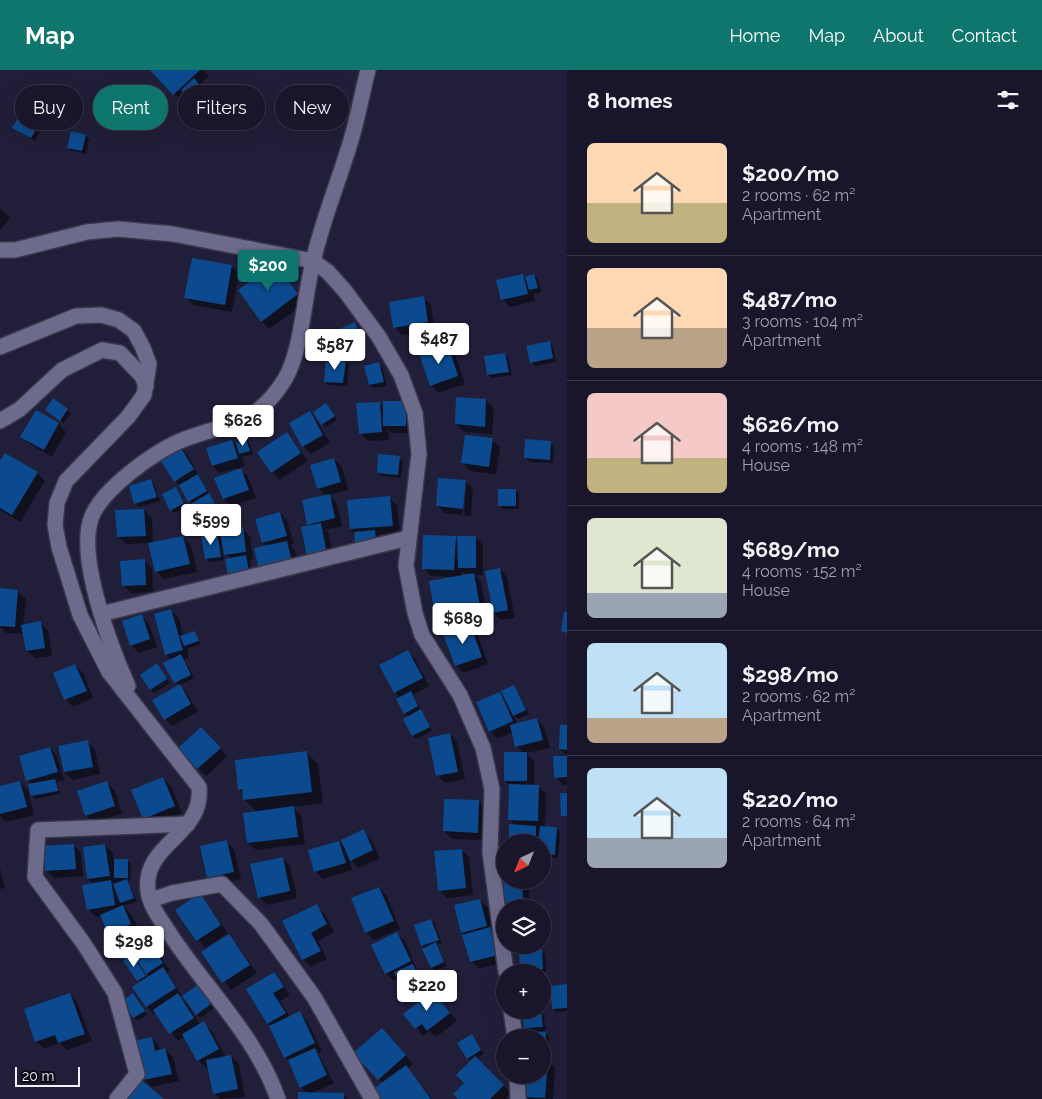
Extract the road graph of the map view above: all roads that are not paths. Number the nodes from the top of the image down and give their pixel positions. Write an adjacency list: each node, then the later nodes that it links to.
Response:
1 (368, 70): 3 (street)
2 (0, 250): 3 (street)
3 (313, 261): 7 (street); 8 (street)
4 (0, 348): 5 (street)
5 (146, 386): 6 (street); 9 (street)
6 (0, 421)
7 (408, 538): 8 (street); 12 (street)
8 (102, 614): 9 (street)
9 (144, 717): 10 (street)
10 (188, 824): 11 (street); 14 (street)
11 (151, 900): 15 (street); 16 (street)
12 (505, 964)
13 (517, 1084): 17 (street)
14 (117, 1099)
15 (278, 1099)
16 (372, 1099)
17 (518, 1099)

